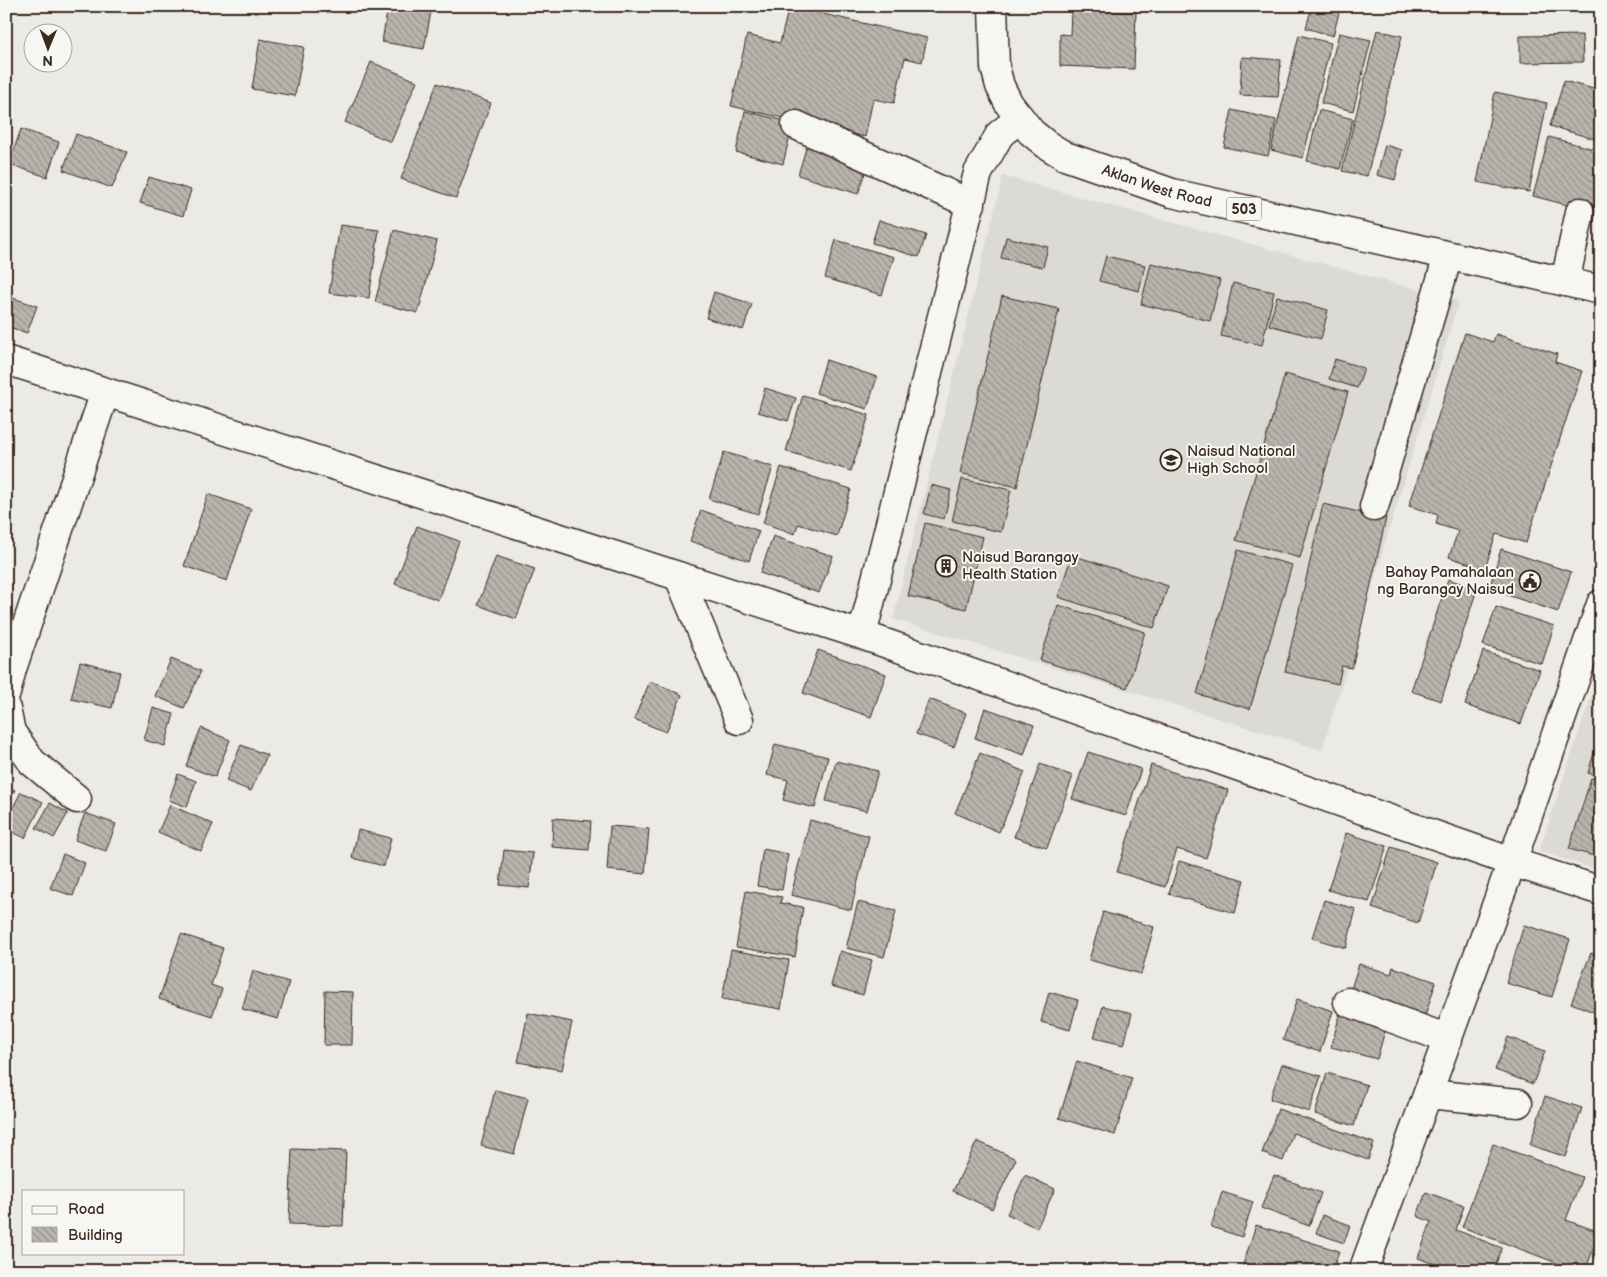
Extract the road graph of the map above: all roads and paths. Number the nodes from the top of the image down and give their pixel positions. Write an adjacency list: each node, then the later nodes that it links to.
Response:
1 (993, 6): 2 (street, Aklan West Road / 503)
2 (1020, 118): 4 (street); 6 (street, Aklan West Road / 503)
3 (796, 125): 4 (street)
4 (971, 204): 14 (street)
5 (1580, 212): 7 (street)
6 (1448, 256): 7 (street, Aklan West Road / 503); 11 (street)
7 (1565, 282): 8 (street, Aklan West Road / 503)
8 (1601, 290)
9 (6, 360): 10 (street)
10 (105, 392): 12 (street); 16 (street)
11 (1374, 507)
12 (679, 577): 14 (street); 18 (street)
13 (1601, 604): 15 (street)
14 (862, 635): 20 (street)
15 (1594, 647): 20 (street)
16 (6, 693)
17 (6, 709): 19 (street)
18 (739, 720)
19 (76, 799)
20 (1512, 862): 21 (street); 23 (street)
21 (1601, 891)
22 (1348, 1002): 23 (street)
23 (1448, 1039): 24 (street)
24 (1428, 1094): 25 (street); 26 (street)
25 (1518, 1103)
26 (1369, 1267)

